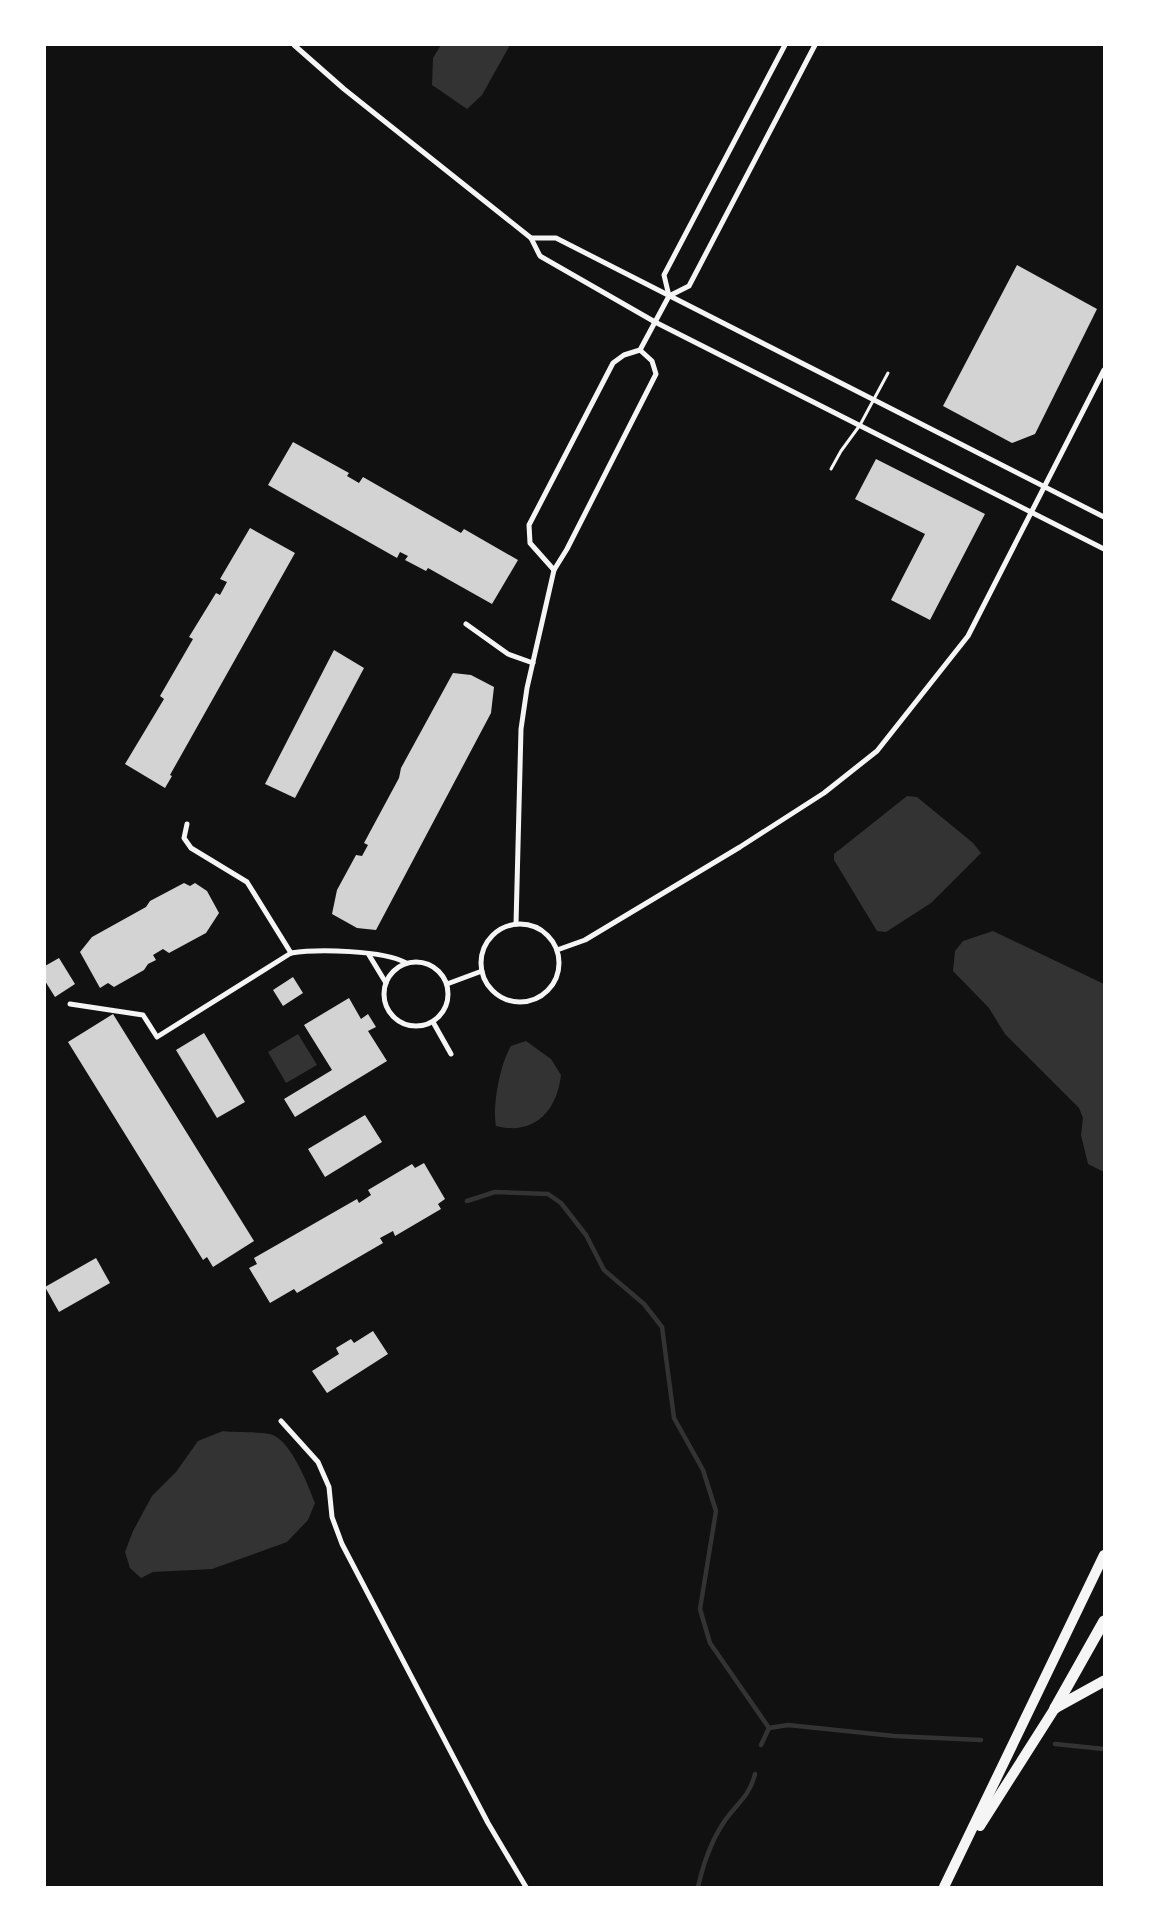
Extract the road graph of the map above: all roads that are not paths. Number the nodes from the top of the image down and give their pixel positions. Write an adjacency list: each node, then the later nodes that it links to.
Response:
1 (294, 45): 4 (street)
2 (785, 45): 5 (street)
3 (815, 45): 5 (street)
4 (531, 238): 5 (street); 6 (street)
5 (669, 296): 6 (street); 10 (street)
6 (655, 322): 7 (street); 11 (street)
7 (640, 350): 17 (street); 17 (street)
8 (1104, 370): 13 (street)
9 (888, 373): 10 (lane)
10 (874, 399): 11 (lane); 13 (street)
11 (860, 425): 12 (lane); 14 (street)
12 (831, 469)
13 (1045, 486): 14 (street); 15 (street)
14 (1032, 512): 16 (street); 22 (street)
15 (1104, 516)
16 (1104, 550)
17 (554, 570): 19 (street)
18 (466, 624): 19 (street)
19 (533, 663): 21 (street)
20 (187, 824): 23 (street)
21 (516, 924): 22 (street); 26 (street)
22 (557, 950): 26 (street)
23 (291, 953): 24 (street); 29 (street)
24 (369, 955): 25 (street); 27 (street)
25 (406, 964): 27 (street); 28 (street)
26 (482, 971): 28 (street)
27 (386, 983): 30 (street)
28 (447, 984): 30 (street)
29 (70, 1004)
30 (433, 1022): 31 (street)
31 (451, 1054)
32 (281, 1421): 38 (street)
33 (1104, 1555): 37 (main road)
34 (1104, 1621): 36 (highway)
35 (1104, 1681): 36 (highway)
36 (1055, 1708): 37 (main road)
37 (957, 1863): 39 (main road)
38 (526, 1887)
39 (944, 1887)

